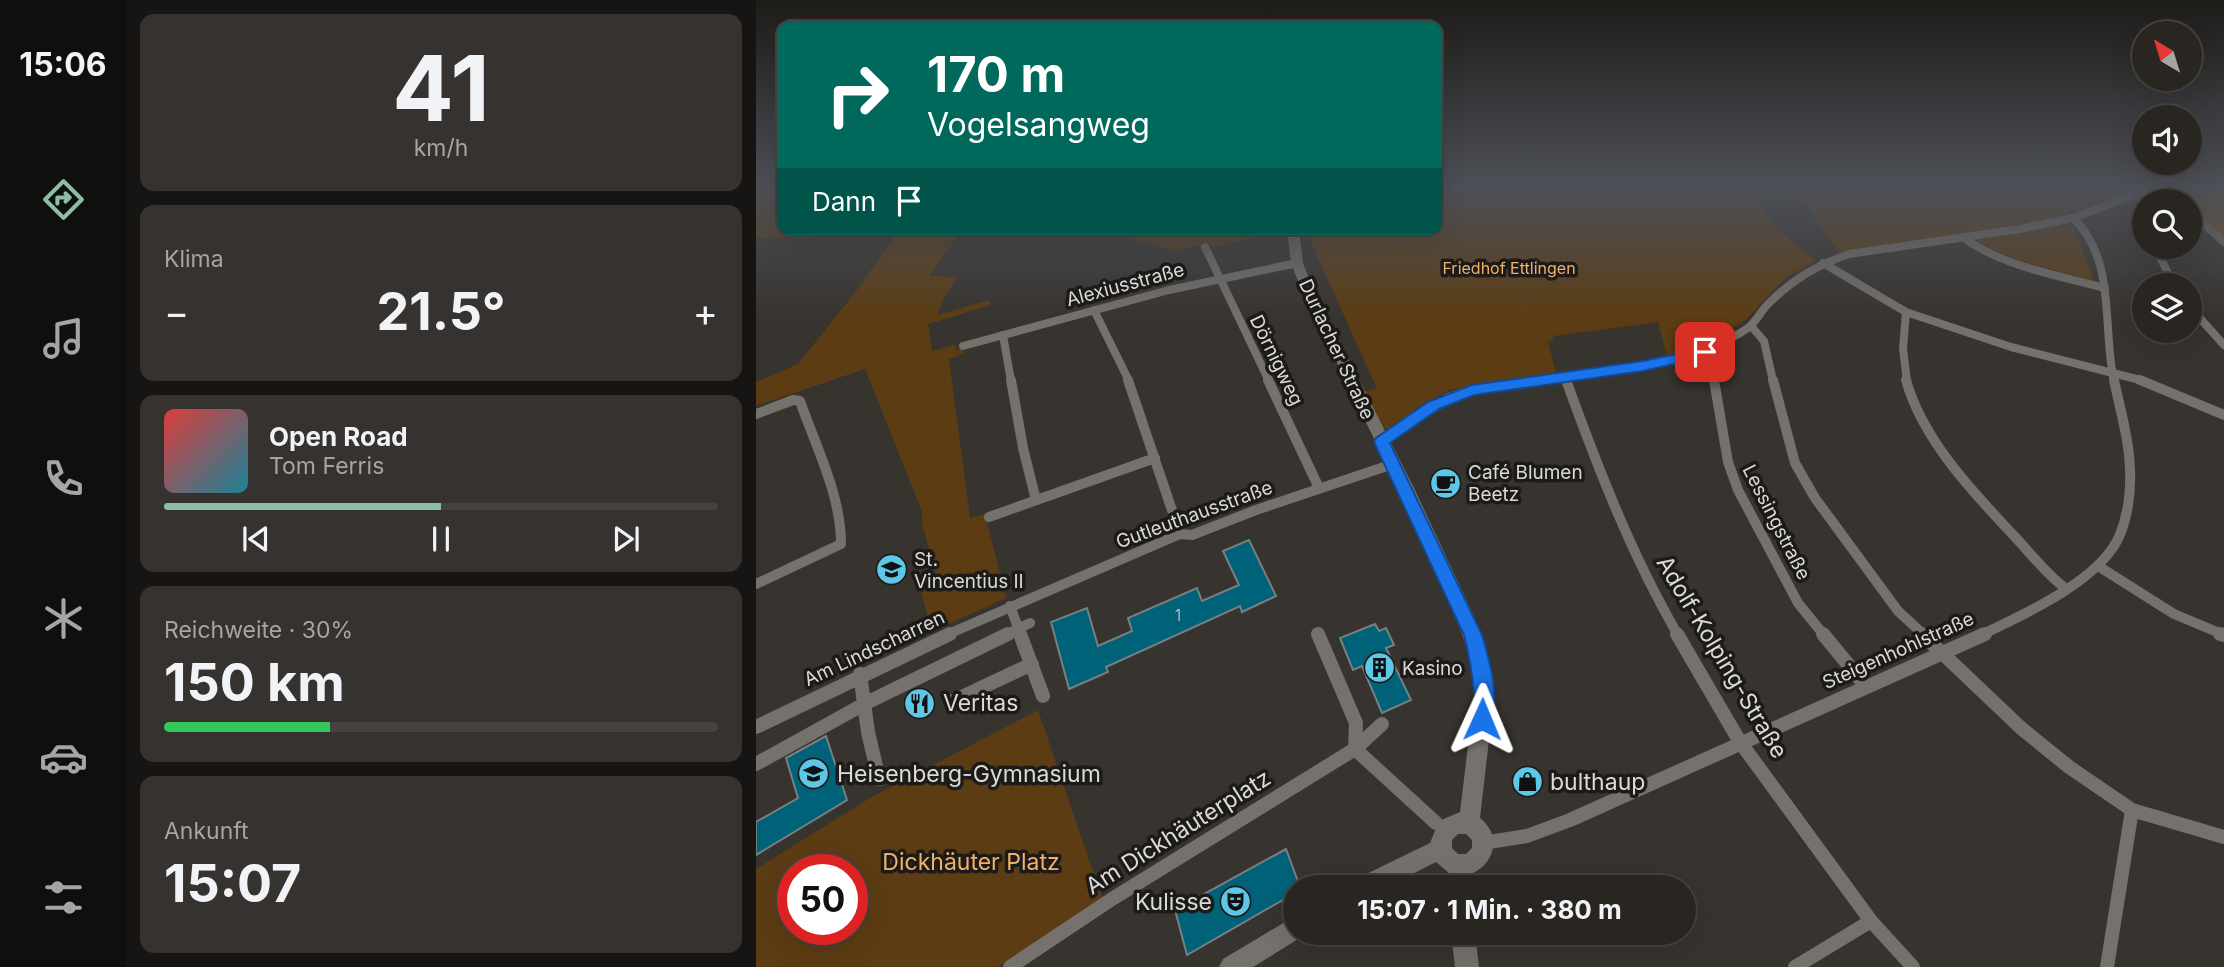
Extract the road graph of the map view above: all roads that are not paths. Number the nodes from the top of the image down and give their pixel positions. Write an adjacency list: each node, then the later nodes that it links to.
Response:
1 (1996, 232): 4 (street)
2 (2085, 232): 9 (street, Steigenhohlstraße)
3 (1294, 235): 6 (main road, Durlacher Straße)
4 (1964, 238): 7 (street); 9 (street)
5 (1205, 247): 8 (street, Dörnigweg)
6 (1297, 263): 8 (street, Alexiusstraße); 22 (main road, Durlacher Straße)
7 (1823, 263): 11 (street); 13 (street)
8 (1219, 278): 10 (street, Alexiusstraße); 25 (street, Dörnigweg)
9 (2105, 288): 18 (street, Steigenhohlstraße)
10 (1094, 310): 14 (street, Alexiusstraße); 23 (street)
11 (1906, 312): 18 (street); 31 (street)
12 (2202, 320): 15 (street)
13 (1751, 326): 17 (street); 36 (street)
14 (1003, 335): 16 (street, Alexiusstraße); 26 (street)
15 (2224, 345)
16 (963, 346)
17 (1705, 352): 19 (street); 39 (street, Lessingstraße)
18 (2111, 370): 21 (street); 29 (street, Steigenhohlstraße)
19 (1565, 376): 22 (street); 45 (street, Adolf-Kolping-Straße)
20 (756, 414): 30 (street)
21 (2224, 415)
22 (1382, 442): 24 (main road, Durlacher Straße)
23 (1155, 458): 26 (street); 28 (street)
24 (1393, 464): 25 (street, Gutleuthausstraße); 51 (main road, Durlacher Straße)
25 (1319, 488): 28 (street, Gutleuthausstraße)
26 (1036, 500): 27 (street)
27 (989, 517)
28 (1180, 534): 32 (street, Gutleuthausstraße)
29 (2098, 566): 31 (street, Steigenhohlstraße); 35 (street)
30 (756, 584)
31 (2066, 587): 36 (street, Steigenhohlstraße)
32 (1010, 606): 33 (street); 38 (street, Am Lindscharren)
33 (1024, 625): 37 (street); 42 (street)
34 (1318, 633): 46 (street)
35 (2224, 635)
36 (1945, 654): 39 (street, Steigenhohlstraße); 49 (street)
37 (1032, 664): 40 (street); 41 (street)
38 (859, 674): 42 (street); 44 (street, Am Lindscharren)
39 (1865, 685): 45 (street, Steigenhohlstraße)
40 (1043, 695)
41 (951, 702)
42 (866, 703): 47 (street); 48 (street)
43 (1382, 724): 46 (street, Am Dickhäuterplatz)
44 (756, 727)
45 (1740, 741): 53 (street, Steigenhohlstraße); 58 (street, Adolf-Kolping-Straße)
46 (1355, 749): 50 (street); 61 (street, Am Dickhäuterplatz)
47 (756, 764)
48 (879, 779)
49 (2132, 810): 52 (street); 67 (street)
50 (1436, 823)
51 (1469, 823): 53 (main road); 54 (main road)
52 (2224, 837)
53 (1483, 843): 57 (main road)
54 (1441, 849): 55 (main road); 56 (main road)
55 (1387, 875)
56 (1458, 875)
57 (1461, 875)
58 (1871, 921): 65 (street); 66 (street, Adolf-Kolping-Straße)
59 (1283, 935): 63 (main road)
60 (1464, 945): 64 (main road)
61 (1027, 962): 62 (street, Am Dickhäuterplatz)
62 (1010, 967)
63 (1231, 967)
64 (1467, 967)
65 (1795, 967)
66 (1913, 967)
67 (2108, 967)

